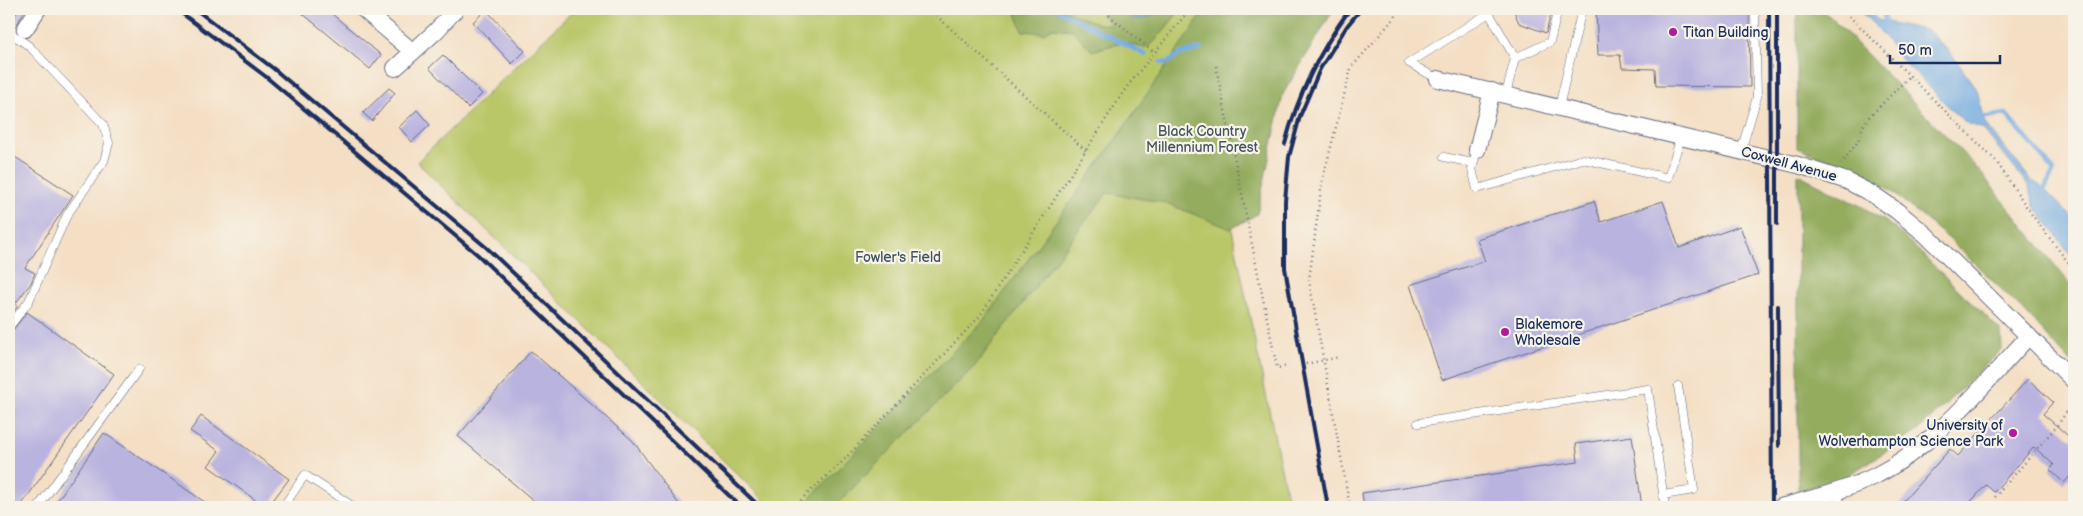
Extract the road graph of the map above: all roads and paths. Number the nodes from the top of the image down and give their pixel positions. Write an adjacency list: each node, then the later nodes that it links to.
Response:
1 (38, 9): 12 (street)
2 (364, 9): 14 (street)
3 (456, 9): 14 (street)
4 (929, 9): 24 (path)
5 (1101, 9): 15 (path)
6 (1190, 9): 15 (path)
7 (1402, 9): 33 (path)
8 (1558, 9): 16 (lane)
9 (1582, 9): 22 (lane)
10 (1755, 9): 25 (lane)
11 (1842, 9): 19 (path)
12 (25, 29)
13 (9, 32): 30 (lane)
14 (413, 52): 18 (street)
15 (1155, 53): 24 (path)
16 (1514, 58): 20 (lane); 21 (lane)
17 (1216, 66): 35 (path)
18 (395, 68)
19 (1911, 75): 28 (path); 29 (path)
20 (1438, 79): 21 (street, Coxwell Avenue)
21 (1499, 93): 22 (street, Coxwell Avenue); 26 (street)
22 (1559, 107): 23 (street, Coxwell Avenue)
23 (1681, 137): 25 (street, Coxwell Avenue); 26 (lane)
24 (1086, 151): 47 (path)
25 (1741, 151): 28 (street, Coxwell Avenue)
26 (1475, 156): 27 (lane)
27 (1444, 157)
28 (1832, 175): 31 (street, Coxwell Avenue)
29 (2074, 270)
30 (9, 327)
31 (2028, 336): 37 (street, Coxwell Avenue); 41 (street)
32 (1340, 357): 33 (path)
33 (1322, 361): 34 (path); 48 (path)
34 (1306, 364)
35 (1288, 366)
36 (139, 369): 44 (lane)
37 (2074, 381)
38 (1678, 386): 42 (lane)
39 (2074, 402): 43 (path)
40 (1418, 423): 42 (lane)
41 (1839, 491): 50 (street); 51 (lane)
42 (1663, 495): 49 (lane)
43 (1995, 498)
44 (38, 507)
45 (283, 507): 46 (lane)
46 (354, 507)
47 (794, 507)
48 (1350, 507)
49 (1665, 507)
50 (1781, 507)
51 (1839, 507)

